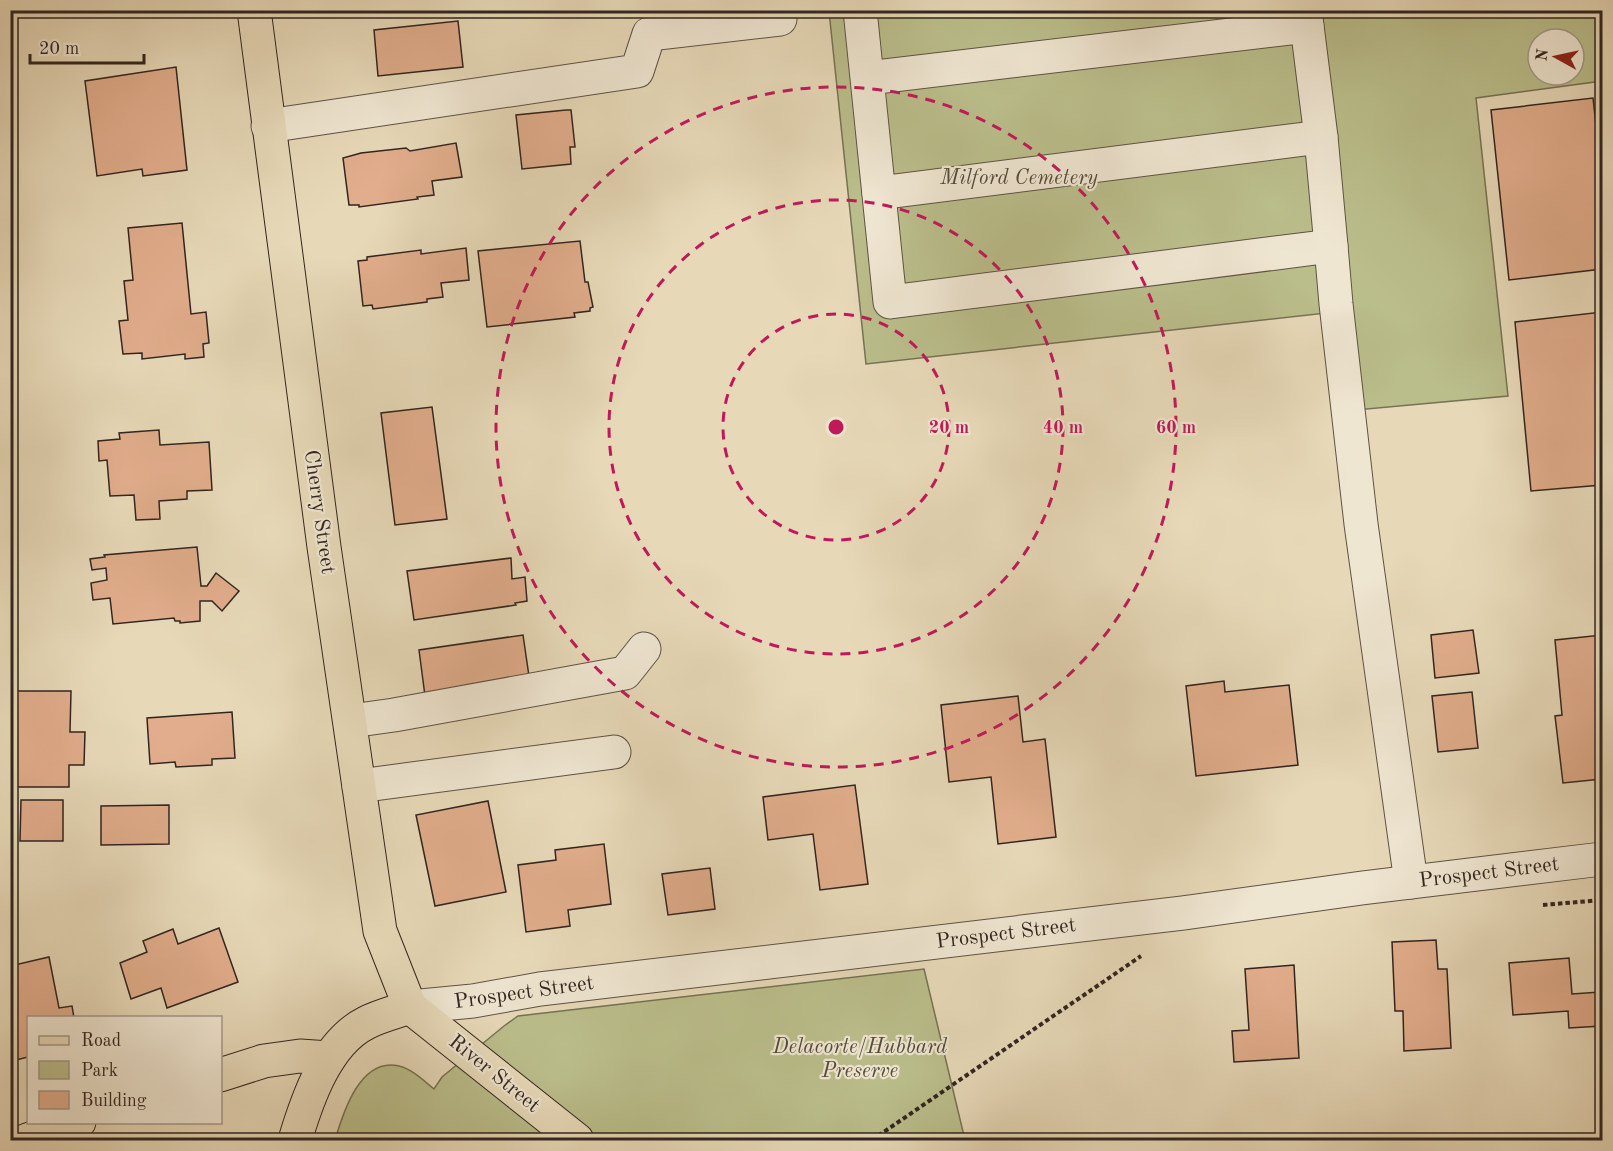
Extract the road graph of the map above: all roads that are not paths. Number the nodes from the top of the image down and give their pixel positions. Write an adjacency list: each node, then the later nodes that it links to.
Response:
1 (254, 10): 6 (main road, Cherry Street)
2 (861, 10): 5 (street)
3 (1306, 18): 5 (street); 7 (street)
4 (780, 19): 6 (street)
5 (868, 78): 8 (street)
6 (268, 126): 11 (main road, Cherry Street)
7 (1321, 137): 8 (street); 9 (street)
8 (879, 193): 9 (street)
9 (1331, 246): 15 (street)
10 (644, 649): 11 (street)
11 (351, 721): 13 (main road, Cherry Street)
12 (614, 752): 13 (street)
13 (359, 786): 16 (main road, Cherry Street)
14 (1602, 859): 15 (street, Prospect Street)
15 (1411, 882): 16 (street, Prospect Street)
16 (410, 1007): 17 (main road); 22 (main road, River Street)
17 (329, 1058): 18 (main road); 21 (main road)
18 (222, 1074)
19 (73, 1124): 20 (main road)
20 (27, 1140)
21 (295, 1140)
22 (577, 1140)

